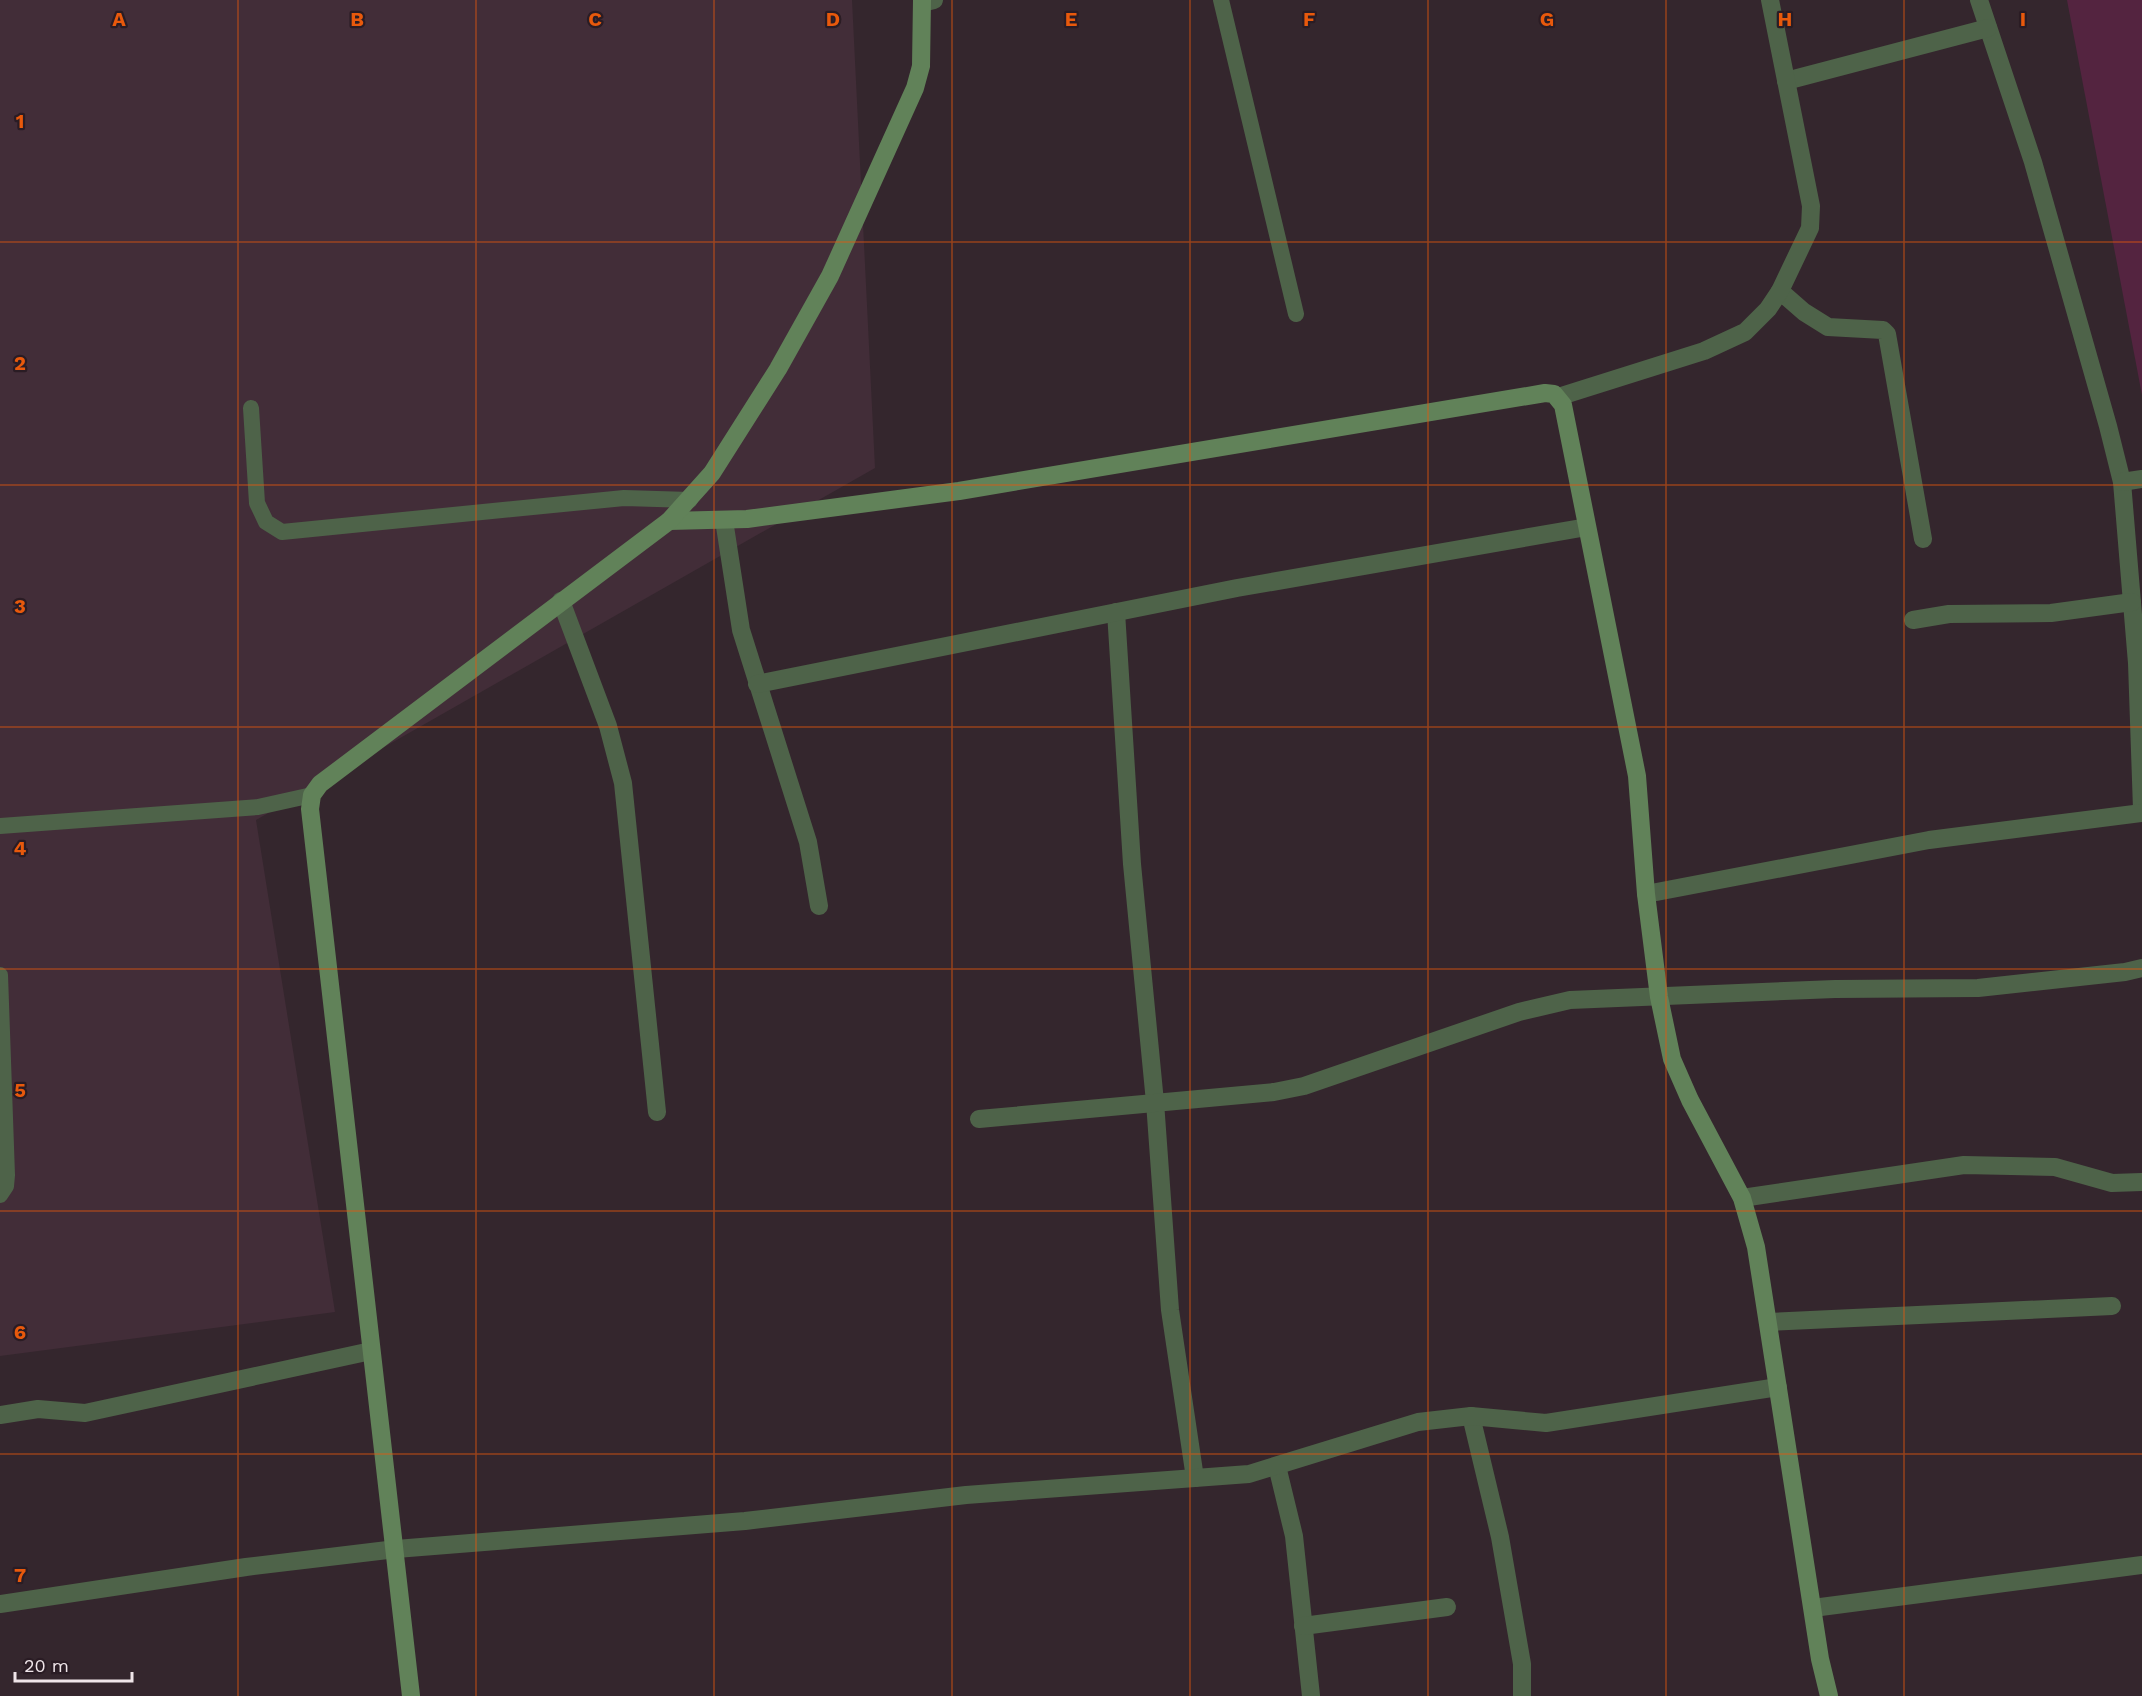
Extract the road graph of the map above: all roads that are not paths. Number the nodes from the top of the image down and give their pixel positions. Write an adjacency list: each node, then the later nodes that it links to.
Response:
1 (1221, 0): 8 (lane)
2 (1770, 0): 6 (street)
3 (1979, 0): 5 (street)
4 (926, 1): 13 (street)
5 (1988, 28): 6 (street); 12 (street)
6 (1786, 81): 7 (street)
7 (1780, 291): 9 (street); 17 (street)
8 (1296, 314)
9 (1558, 397): 14 (street); 16 (street)
10 (251, 408): 13 (lane)
11 (2142, 479): 12 (street)
12 (2122, 482): 19 (street)
13 (690, 500): 15 (street)
14 (724, 520): 15 (street); 23 (street)
15 (669, 521): 18 (street)
16 (1587, 527): 20 (street); 27 (street)
17 (1923, 539)
18 (561, 601): 24 (street); 33 (street)
19 (2132, 602): 21 (street); 22 (street)
20 (1116, 612): 23 (street); 32 (street)
21 (1913, 620)
22 (2140, 663): 25 (street)
23 (757, 684): 28 (street)
24 (312, 795): 26 (lane); 40 (street)
25 (2142, 811): 27 (street)
26 (0, 826)
27 (1646, 894): 31 (street)
28 (819, 906)
29 (2142, 968): 31 (street)
30 (0, 975): 36 (lane)
31 (1659, 997): 32 (street); 37 (street)
32 (1155, 1102): 34 (street); 45 (street)
33 (657, 1112)
34 (979, 1119)
35 (2142, 1182): 37 (street)
36 (0, 1195)
37 (1742, 1198): 39 (street)
38 (2112, 1306): 39 (street)
39 (1768, 1322): 41 (street)
40 (371, 1351): 42 (street); 46 (street)
41 (1778, 1387): 43 (street); 50 (street)
42 (0, 1415)
43 (1471, 1416): 44 (street); 54 (street)
44 (1277, 1466): 45 (street); 51 (street)
45 (1195, 1478): 46 (street)
46 (396, 1549): 48 (street); 52 (street)
47 (2142, 1565): 50 (street)
48 (0, 1604)
49 (1447, 1607): 51 (street)
50 (1813, 1608): 55 (street)
51 (1303, 1626): 53 (street)
52 (411, 1696)
53 (1311, 1696)
54 (1522, 1696)
55 (1829, 1696)

